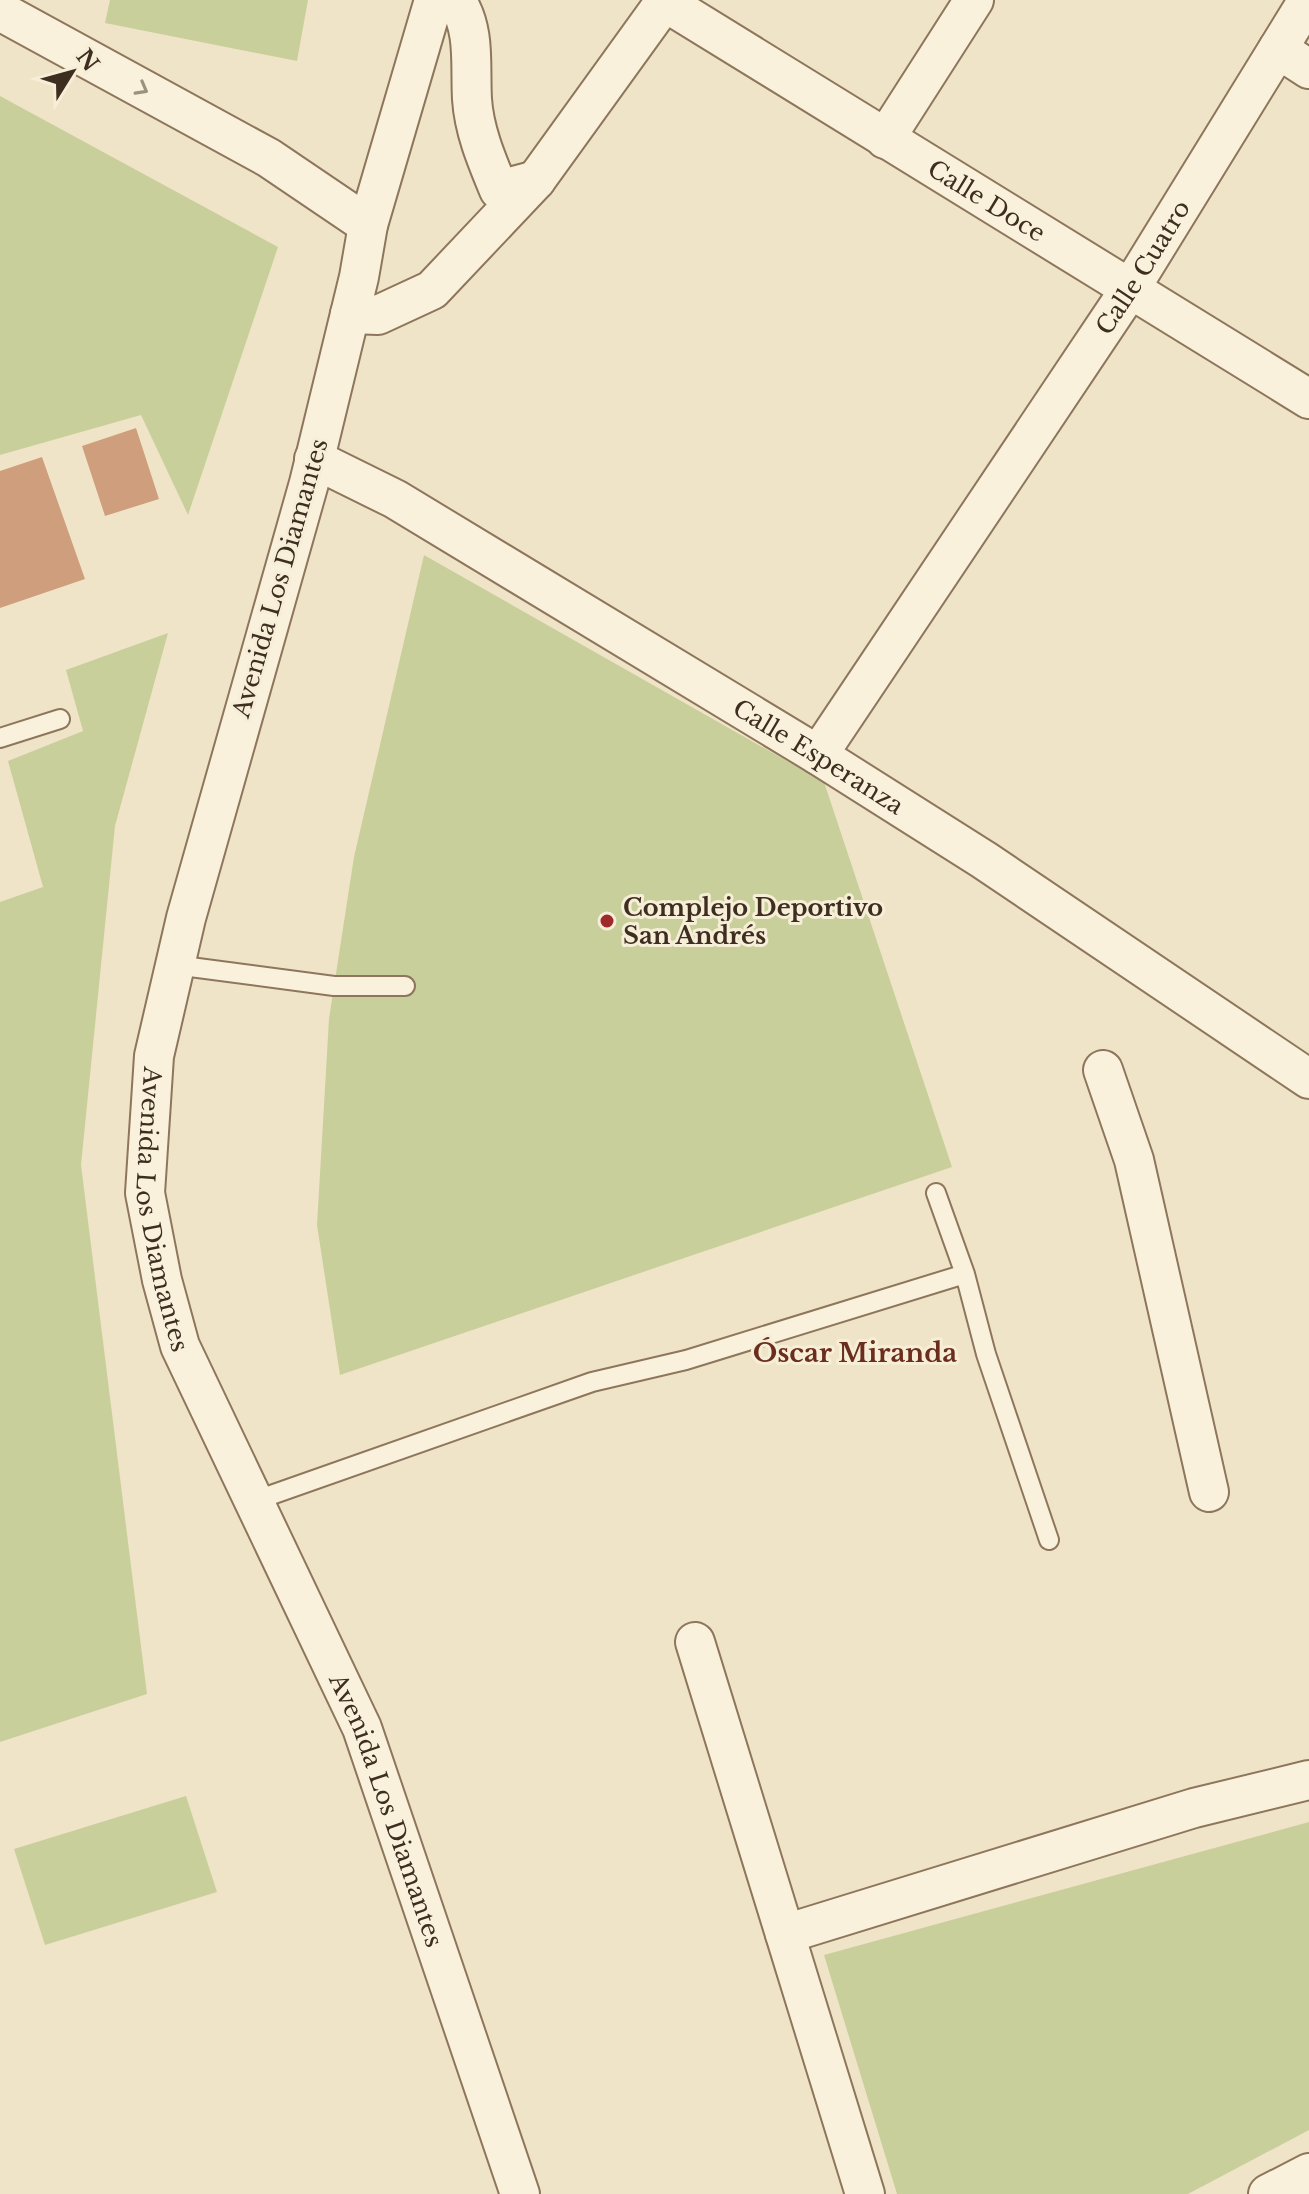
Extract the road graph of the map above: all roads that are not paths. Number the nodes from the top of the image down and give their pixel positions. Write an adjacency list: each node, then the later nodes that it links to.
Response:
1 (434, 0): 11 (street, Avenida Los Diamantes)
2 (456, 0): 10 (street)
3 (974, 0): 9 (street)
4 (1308, 0): 7 (street, Calle Cuatro)
5 (666, 1): 9 (street, Calle Doce); 10 (street)
6 (0, 11): 11 (street, one-way to 11)
7 (1278, 49): 8 (street); 12 (street, Calle Cuatro)
8 (1309, 69)
9 (885, 139): 12 (street, Calle Doce)
10 (536, 180): 13 (street)
11 (368, 225): 13 (street, Avenida Los Diamantes)
12 (1130, 289): 14 (street, Calle Doce); 18 (street, Calle Cuatro)
13 (350, 314): 15 (street, Avenida Los Diamantes)
14 (1309, 399)
15 (314, 459): 18 (street, Calle Esperanza); 19 (street, Avenida Los Diamantes)
16 (60, 719): 17 (lane)
17 (0, 738)
18 (818, 755): 22 (street, Calle Esperanza)
19 (175, 965): 20 (lane); 26 (street, Avenida Los Diamantes)
20 (405, 986)
21 (1103, 1070): 25 (street)
22 (1309, 1079)
23 (936, 1193): 24 (lane)
24 (965, 1274): 26 (lane); 27 (lane)
25 (1209, 1492)
26 (254, 1501): 32 (street, Avenida Los Diamantes)
27 (1049, 1540)
28 (695, 1642): 30 (street)
29 (1309, 1780): 30 (street)
30 (785, 1934): 33 (street)
31 (1309, 2173): 34 (street)
32 (520, 2194)
33 (865, 2194)
34 (1268, 2194)

